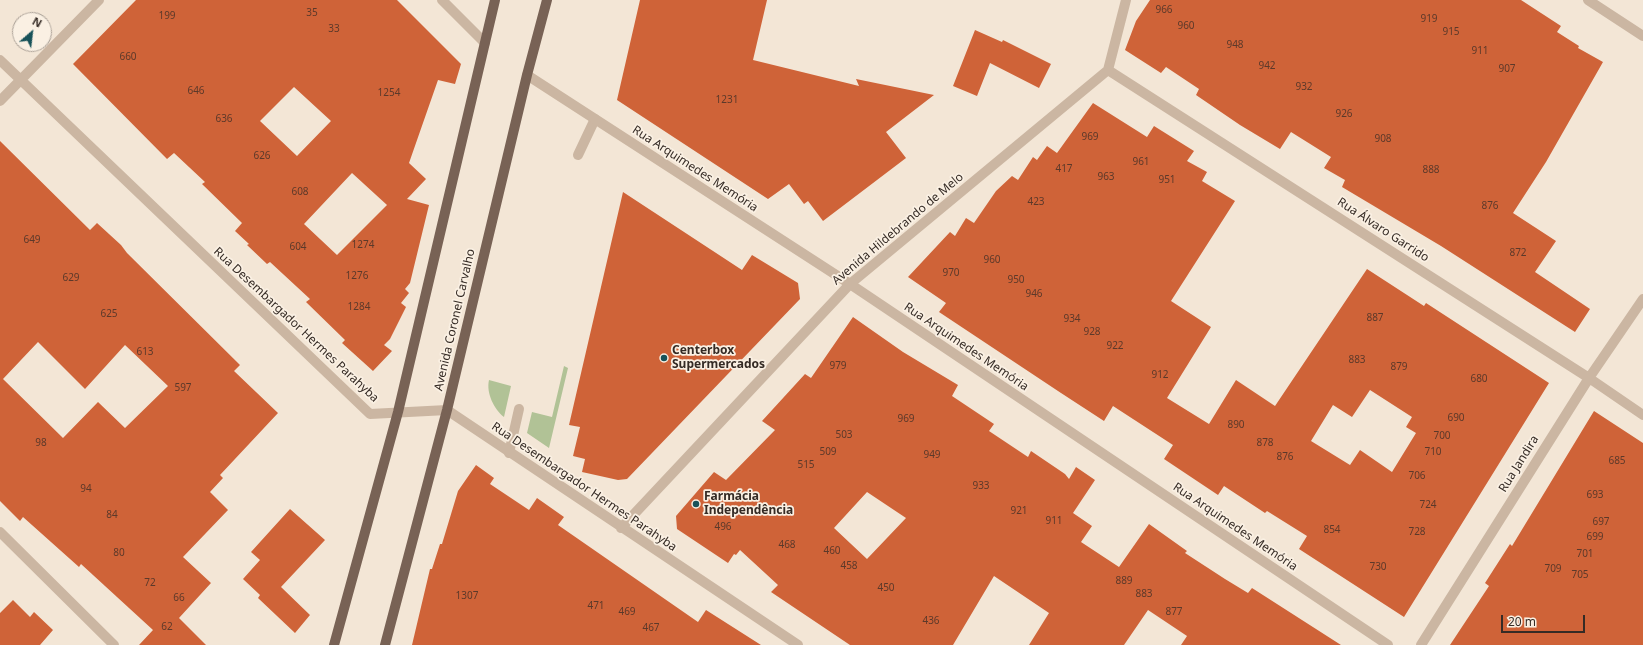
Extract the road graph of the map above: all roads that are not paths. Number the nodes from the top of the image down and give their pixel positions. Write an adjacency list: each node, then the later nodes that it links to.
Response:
1 (99, 0): 12 (street)
2 (442, 0): 8 (street)
3 (495, 0): 8 (main road)
4 (547, 0): 11 (main road, Avenida Coronel Carvalho)
5 (1126, 0): 10 (street)
6 (1588, 0): 7 (street)
7 (1643, 36)
8 (485, 43): 21 (main road)
9 (0, 60): 12 (street, Rua Desembargador Hermes Parahyba)
10 (1108, 70): 16 (street, Avenida Hildebrando de Melo); 18 (street, Rua Álvaro Garrido)
11 (527, 75): 14 (street, Rua Arquimedes Memória); 20 (main road, Avenida Coronel Carvalho)
12 (20, 80): 13 (street); 21 (street, Rua Desembargador Hermes Parahyba)
13 (0, 101)
14 (595, 119): 15 (street); 16 (street, Rua Arquimedes Memória)
15 (578, 155)
16 (850, 284): 24 (street, Avenida Hildebrando de Melo); 30 (street, Rua Arquimedes Memória)
17 (1643, 298): 18 (street, Rua Jandira)
18 (1589, 378): 22 (street, Rua Álvaro Garrido); 31 (street, Rua Jandira)
19 (519, 409): 23 (street)
20 (447, 410): 21 (street, Rua Desembargador Hermes Parahyba); 23 (street, Rua Desembargador Hermes Parahyba); 28 (main road, Avenida Coronel Carvalho)
21 (398, 412): 27 (main road)
22 (1643, 415)
23 (509, 452): 24 (street, Rua Desembargador Hermes Parahyba)
24 (621, 528): 29 (street, Rua Desembargador Hermes Parahyba)
25 (0, 532): 26 (street)
26 (114, 645)
27 (334, 645)
28 (385, 645)
29 (798, 645)
30 (1388, 645)
31 (1421, 645)

